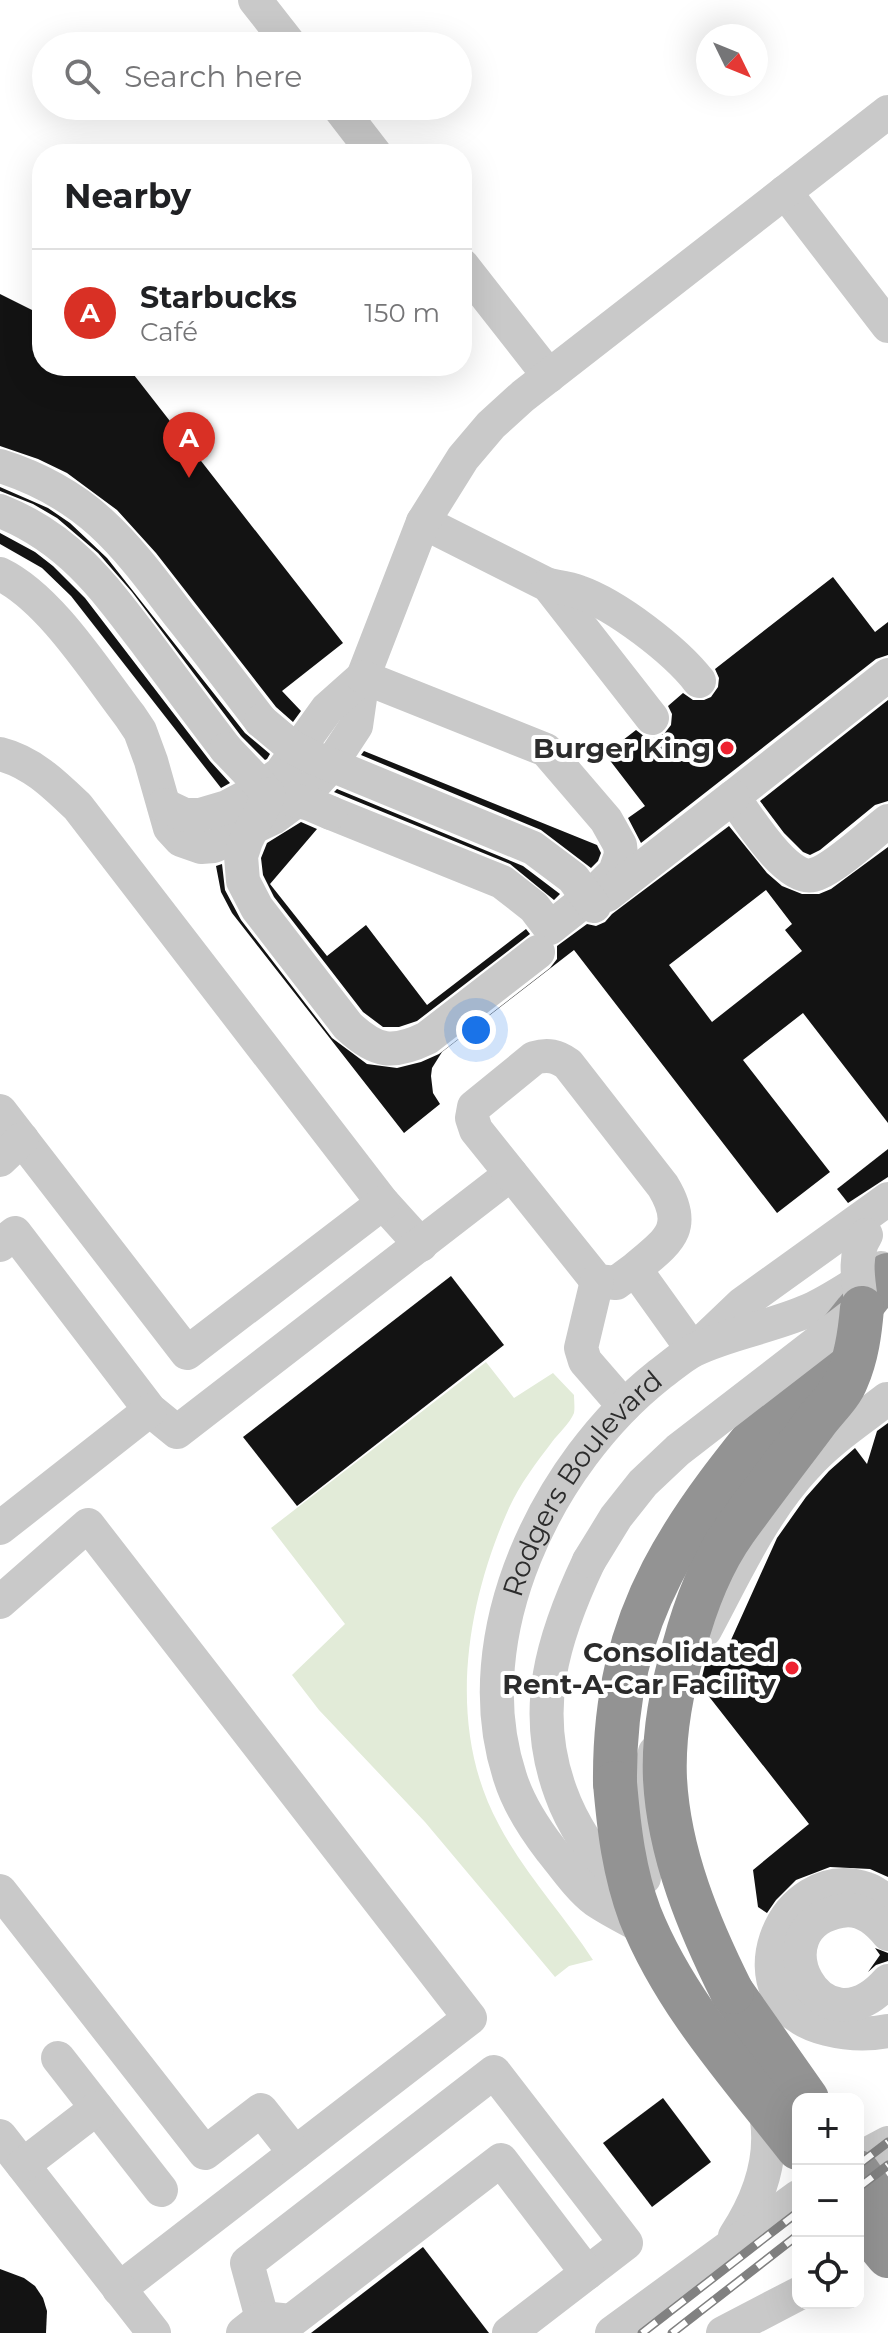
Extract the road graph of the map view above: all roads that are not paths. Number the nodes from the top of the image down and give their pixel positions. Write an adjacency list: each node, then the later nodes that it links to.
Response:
1 (255, 0): 2 (street)
2 (280, 32)
3 (888, 112): 6 (street)
4 (349, 120): 5 (street)
5 (367, 144)
6 (785, 192): 8 (street); 9 (street)
7 (472, 278): 9 (street)
8 (888, 326)
9 (549, 376): 12 (street)
10 (0, 466): 23 (street, bridge)
11 (0, 511): 20 (street, bridge)
12 (423, 522): 14 (street); 16 (street)
13 (0, 574): 16 (street)
14 (548, 585): 17 (street); 18 (street)
15 (888, 675): 21 (street)
16 (363, 677): 20 (street, bridge)
17 (699, 681)
18 (652, 718)
19 (0, 754): 28 (street)
20 (269, 794): 23 (street, bridge)
21 (733, 797): 22 (street); 23 (street)
22 (888, 821)
23 (594, 906)
24 (0, 1111): 25 (street)
25 (11, 1150): 28 (street)
26 (511, 1174): 31 (street); 33 (street); 34 (street)
27 (888, 1199): 36 (street)
28 (383, 1203): 31 (street)
29 (888, 1214): 35 (street, bridge)
30 (0, 1245): 39 (street)
31 (421, 1245): 39 (street)
32 (888, 1263): 36 (street, Rodgers Boulevard)
33 (635, 1269): 34 (street); 36 (street)
34 (597, 1281): 38 (street)
35 (879, 1290): 44 (street, bridge); 50 (highway, bridge); 54 (highway, bridge)
36 (693, 1350): 38 (street, Rodgers Boulevard)
37 (887, 1399): 44 (street)
38 (624, 1406): 44 (street, Rodgers Boulevard)
39 (150, 1410): 40 (street)
40 (0, 1528)
41 (0, 1602): 56 (street)
42 (0, 1891): 56 (street)
43 (888, 1902): 47 (street)
44 (648, 1930): 49 (street, Rodgers Boulevard)
45 (888, 1934): 46 (street)
46 (888, 1981)
47 (888, 2031)
48 (58, 2058): 51 (street)
49 (754, 2066): 52 (street, Rodgers Boulevard); 67 (street)
50 (803, 2093)
51 (97, 2108): 58 (street); 60 (street)
52 (792, 2114)
53 (0, 2136): 58 (street)
54 (792, 2141)
55 (888, 2143): 57 (street)
56 (295, 2153): 71 (street)
57 (864, 2156)
58 (23, 2165): 71 (street)
59 (864, 2181): 63 (highway)
60 (161, 2190)
61 (792, 2201): 67 (street)
62 (864, 2205): 65 (street)
63 (888, 2215)
64 (864, 2227): 68 (highway, bridge)
65 (888, 2233)
66 (888, 2243): 69 (street)
67 (728, 2247): 76 (street)
68 (888, 2256)
69 (864, 2257)
70 (587, 2273): 73 (street); 73 (street); 75 (street)
71 (119, 2289): 74 (street)
72 (792, 2297): 77 (street)
73 (252, 2325)
74 (154, 2333)
75 (509, 2333)
76 (612, 2333)
77 (723, 2333)

